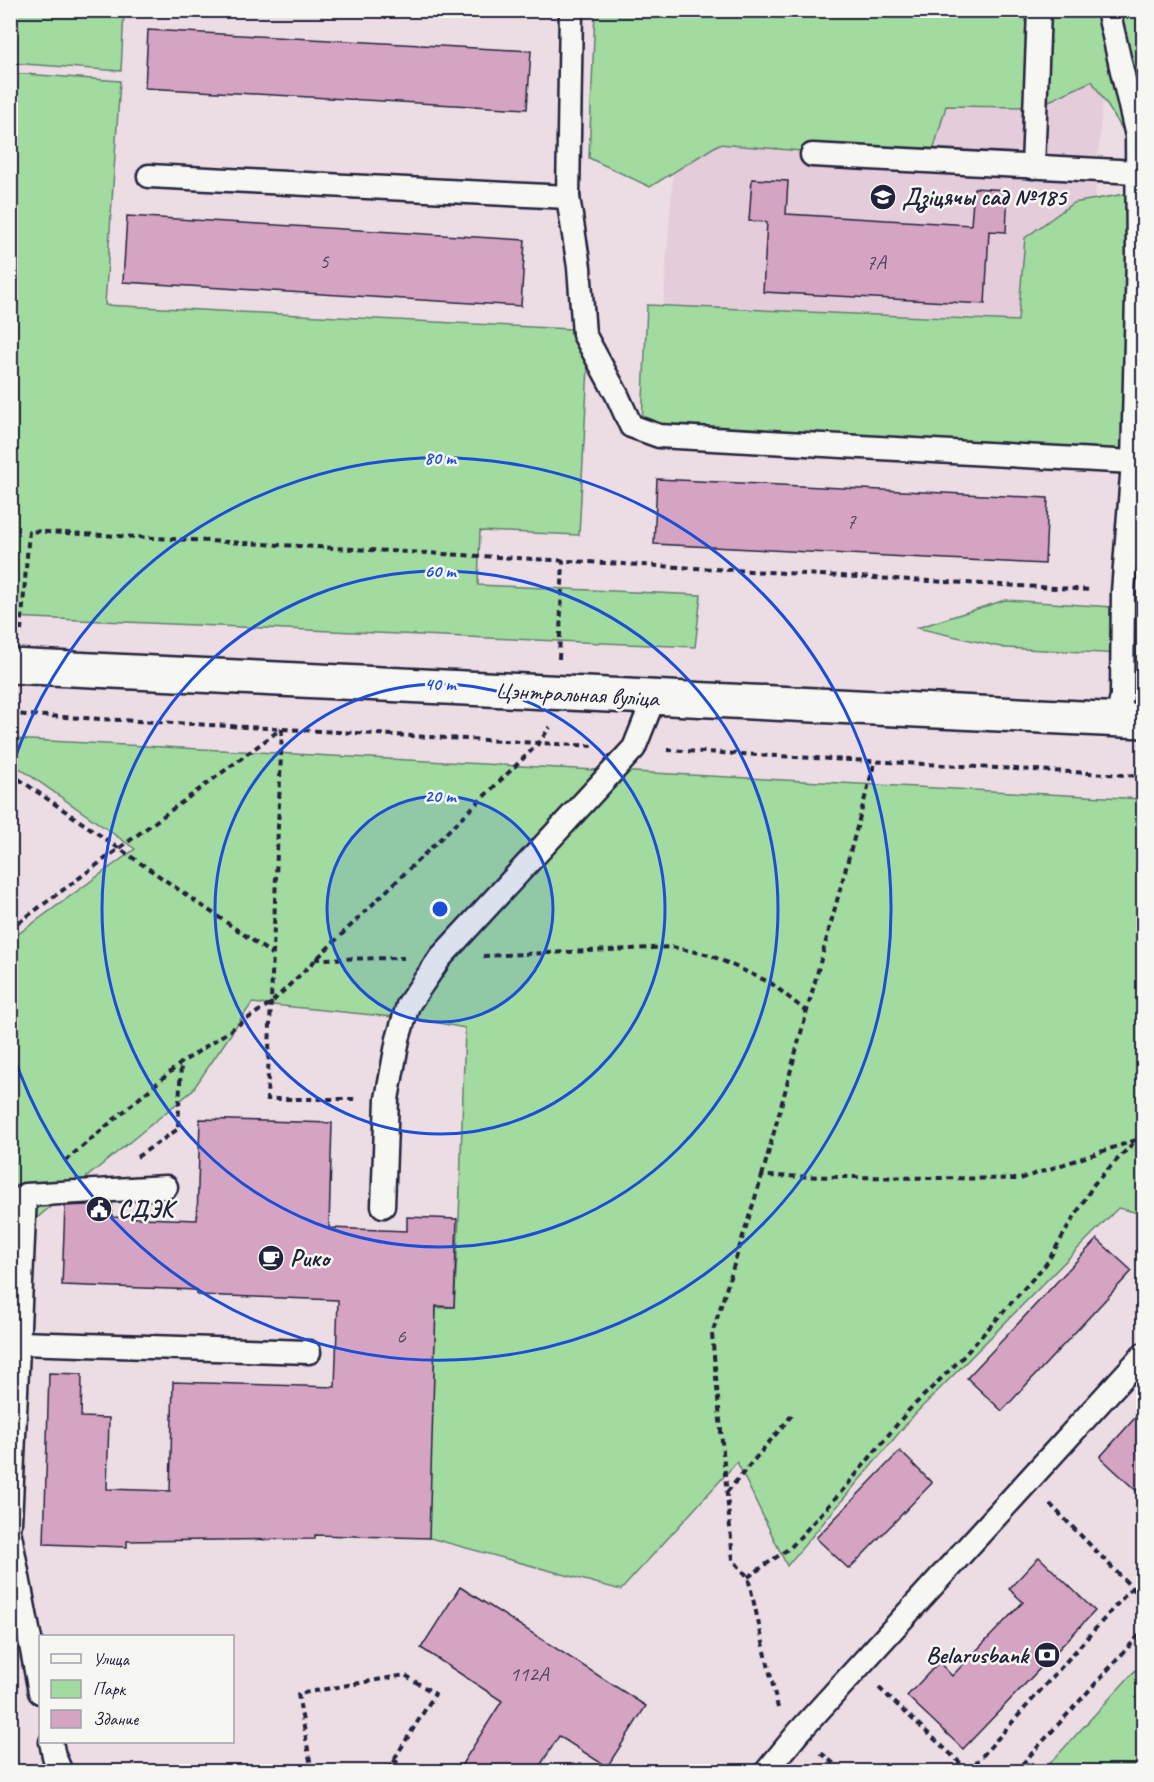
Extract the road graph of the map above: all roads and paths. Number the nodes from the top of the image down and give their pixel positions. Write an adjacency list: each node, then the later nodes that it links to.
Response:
1 (571, 10): 8 (lane)
2 (1039, 10): 5 (lane)
3 (1108, 10): 6 (lane)
4 (812, 155): 5 (lane)
5 (1033, 167): 6 (lane)
6 (1137, 172): 9 (lane)
7 (149, 176): 8 (lane)
8 (568, 197): 9 (lane)
9 (1138, 462): 11 (lane)
10 (563, 560): 11 (path); 12 (path); 13 (path)
11 (1123, 592): 17 (lane)
12 (15, 654): 14 (street, Цэнтральная вуліца)
13 (559, 668)
14 (654, 698): 17 (street, Цэнтральная вуліца); 20 (lane)
15 (10, 714): 18 (path)
16 (555, 720): 19 (path)
17 (1130, 721)
18 (282, 729): 19 (path); 24 (path); 26 (path)
19 (539, 743): 20 (path); 28 (path)
20 (634, 748): 21 (path); 27 (lane)
21 (875, 761): 23 (path); 30 (path)
22 (10, 773): 24 (path)
23 (1143, 776)
24 (120, 850): 25 (path); 26 (path)
25 (10, 929)
26 (272, 954): 29 (path)
27 (440, 958): 28 (path); 30 (path); 32 (lane)
28 (315, 959): 29 (path)
29 (270, 1003): 31 (path); 32 (path)
30 (807, 1012): 37 (path)
31 (181, 1063): 36 (path); 39 (path)
32 (387, 1099): 40 (lane)
33 (1143, 1128): 35 (path)
34 (1143, 1136): 35 (path)
35 (1136, 1140): 37 (path); 50 (path)
36 (131, 1161)
37 (762, 1176): 46 (path)
38 (166, 1187): 39 (lane)
39 (25, 1195): 41 (lane)
40 (383, 1206)
41 (18, 1342): 42 (lane); 47 (lane)
42 (309, 1352)
43 (1143, 1354): 45 (lane)
44 (792, 1415): 46 (path)
45 (1028, 1481): 51 (path); 54 (lane)
46 (726, 1492): 50 (path)
47 (10, 1523)
48 (10, 1535): 55 (lane)
49 (1143, 1574): 51 (path)
50 (748, 1577): 57 (path)
51 (1131, 1588): 52 (path); 59 (path)
52 (1143, 1600)
53 (1143, 1630): 65 (path)
54 (857, 1669): 57 (lane); 59 (path)
55 (39, 1687)
56 (51, 1743): 60 (lane)
57 (786, 1747): 64 (lane)
58 (393, 1760): 61 (path); 62 (path); 63 (path)
59 (969, 1771)
60 (61, 1772)
61 (312, 1772)
62 (386, 1772)
63 (413, 1772)
64 (766, 1772)
65 (1016, 1772)

